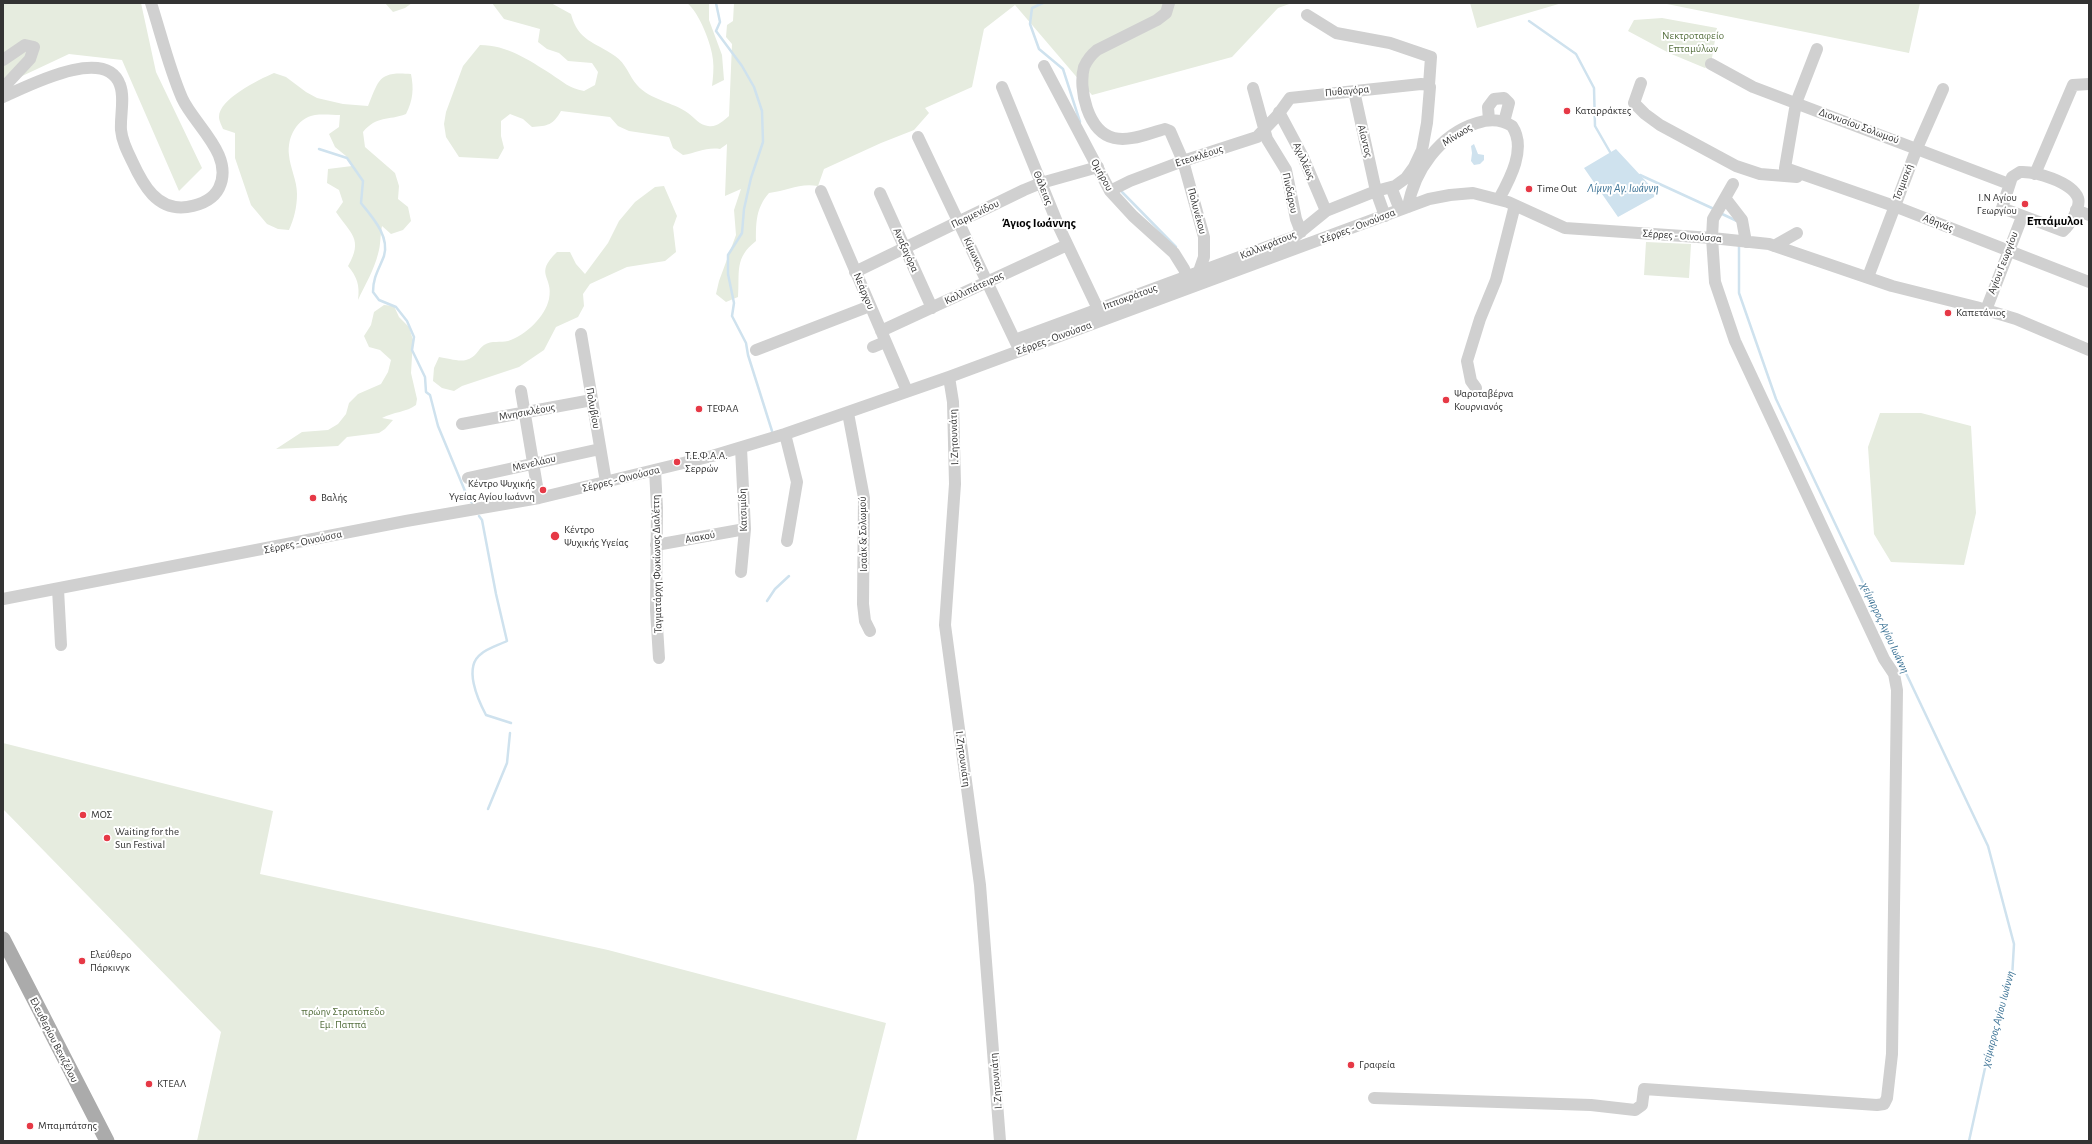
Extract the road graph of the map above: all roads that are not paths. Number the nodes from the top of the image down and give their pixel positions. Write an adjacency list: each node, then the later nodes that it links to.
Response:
1 (151, 3): 16 (street)
2 (1170, 3): 24 (street, Πολυνέκου)
3 (1307, 15): 9 (street, Καλλικράτους)
4 (1817, 49): 17 (street)
5 (3, 60): 12 (street)
6 (1711, 64): 17 (street, Διονυσίου Σολωμού)
7 (1044, 66): 25 (street, Ομήρου)
8 (1640, 83): 27 (street)
9 (1425, 84): 15 (street, Πυθαγόρα); 31 (street, Καλλικράτους)
10 (2089, 84): 26 (street)
11 (1002, 87): 28 (street, Θάλειας)
12 (3, 88)
13 (1252, 88): 21 (street, Πινδάρου)
14 (1943, 89): 23 (street, Τσιμισκή)
15 (1354, 91): 18 (street, Πυθαγόρα); 34 (street, Αίαντος)
16 (3, 97)
17 (1796, 103): 23 (street, Διονυσίου Σολωμού); 27 (street, Αθηνάς)
18 (1280, 112): 21 (street, Ετεοκλέους); 42 (street, Αχιλλέως)
19 (1489, 120): 20 (street, Μίνωος); 20 (street); 40 (street, Μίνωος)
20 (1504, 122): 36 (street)
21 (1264, 130): 24 (street, Ετεοκλέους); 47 (street, Πινδάρου)
22 (918, 137): 46 (street, Κίμωνος)
23 (1917, 148): 30 (street, Διονυσίου Σολωμού); 38 (street, Τσιμισκή)
24 (1183, 161): 33 (street, Ετεοκλέους); 56 (street, Πολυνέκου)
25 (1098, 167): 28 (street, Παρμενίδου); 33 (street, Ομήρου)
26 (2036, 174): 30 (street); 41 (street)
27 (1814, 178): 38 (street, Αθηνάς)
28 (1041, 183): 46 (street, Παρμενίδου); 51 (street, Θάλειας)
29 (1733, 184): 39 (street)
30 (2009, 184): 45 (street)
31 (1391, 187): 34 (street, Καλλικράτους); 40 (street)
32 (821, 191): 55 (street, Νεάρχου)
33 (1110, 191): 57 (street, Ομήρου)
34 (1376, 191): 42 (street, Καλλικράτους); 44 (street, Αίαντος)
35 (880, 193): 53 (street, Αναξαγόρα)
36 (1499, 199): 37 (street, Σέρρες - Οινούσσα); 40 (street, Σέρρες - Οινούσσα)
37 (1516, 205): 49 (street, Σέρρες - Οινούσσα); 73 (street)
38 (1894, 206): 54 (street, Αθηνάς); 58 (street, Τσιμισκή)
39 (1720, 207): 49 (street); 50 (street)
40 (1404, 209): 44 (street, Σέρρες - Οινούσσα)
41 (2076, 210): 43 (street); 45 (street)
42 (1326, 211): 47 (street, Καλλικράτους)
43 (2089, 215)
44 (1385, 216): 61 (street, Σέρρες - Οινούσσα)
45 (2022, 217): 54 (street, Αγίου Γεωργίου)
46 (959, 222): 53 (street, Παρμενίδου); 59 (street, Κίμωνος)
47 (1301, 232): 56 (street, Καλλικράτους)
48 (1797, 233): 52 (street)
49 (1712, 238): 50 (street, Σέρρες - Οινούσσα); 98 (street)
50 (1746, 242): 52 (street, Σέρρες - Οινούσσα)
51 (1067, 245): 59 (street, Καλλιπάτειρας); 64 (street, Θάλειας)
52 (1769, 245): 58 (street, Σέρρες - Οινούσσα)
53 (904, 247): 55 (street, Παρμενίδου); 63 (street, Αναξαγόρα)
54 (2008, 250): 60 (street, Αθηνάς); 65 (street, Αγίου Γεωργίου)
55 (855, 272): 62 (street, Νεάρχου)
56 (1200, 272): 57 (street, Ιπποκράτους); 61 (street, Πολυνέκου)
57 (1187, 276): 61 (street, Ομήρου); 64 (street, Ιπποκράτους)
58 (1868, 277): 65 (street, Σέρρες - Οινούσσα)
59 (987, 282): 63 (street, Καλλιπάτειρας); 68 (street, Κίμωνος)
60 (2089, 282)
61 (1191, 288): 68 (street, Σέρρες - Οινούσσα)
62 (870, 306): 67 (street, Νεάρχου); 70 (street)
63 (932, 308): 67 (street, Καλλιπάτειρας)
64 (1098, 309): 68 (street, Ιπποκράτους)
65 (1986, 310): 71 (street, Σέρρες - Οινούσσα)
66 (581, 334): 76 (street, Πολυβίου)
67 (883, 336): 69 (street, Καλλιπάτειρας); 75 (street, Νεάρχου)
68 (1017, 345): 72 (street, Σέρρες - Οινούσσα)
69 (873, 347)
70 (756, 350)
71 (2089, 350)
72 (949, 377): 75 (street, Σέρρες - Οινούσσα); 100 (street, Ι. Ζητουνιάτη)
73 (1476, 388)
74 (521, 391): 77 (street)
75 (907, 391): 78 (street, Σέρρες - Οινούσσα)
76 (592, 400): 77 (street, Μνησικλέους); 81 (street, Πολυβίου)
77 (524, 412): 79 (street, Μνησικλέους); 83 (street)
78 (848, 413): 80 (street, Σέρρες - Οινούσσα); 94 (street, Ισαάκ & Σολωμού)
79 (462, 424)
80 (785, 434): 82 (street, Σέρρες - Οινούσσα); 89 (street)
81 (600, 448): 83 (street, Μενελάου); 86 (street, Πολυβίου)
82 (741, 448): 84 (street, Σέρρες - Οινούσσα); 88 (street, Κατσιμίδη)
83 (533, 464): 85 (street, Μενελάου); 87 (street)
84 (654, 470): 86 (street, Σέρρες - Οινούσσα); 90 (street, Ταγματάρχη Φωκίωνος Διαλέττη)
85 (468, 478)
86 (606, 482): 87 (street, Σέρρες - Οινούσσα)
87 (539, 498): 92 (street, Σέρρες - Οινούσσα)
88 (745, 529): 90 (street, Αιακού); 91 (street, Κατσιμίδη)
89 (787, 541)
90 (656, 545): 96 (street, Ταγματάρχη Φωκίωνος Διαλέττη)
91 (741, 572)
92 (58, 589): 93 (street, Σέρρες - Οινούσσα); 95 (street)
93 (3, 599)
94 (870, 631)
95 (61, 645)
96 (659, 658)
97 (3, 939): 99 (main road, Ελευθερίου Βενιζέλου)
98 (1374, 1098)
99 (107, 1141)
100 (1000, 1141)

